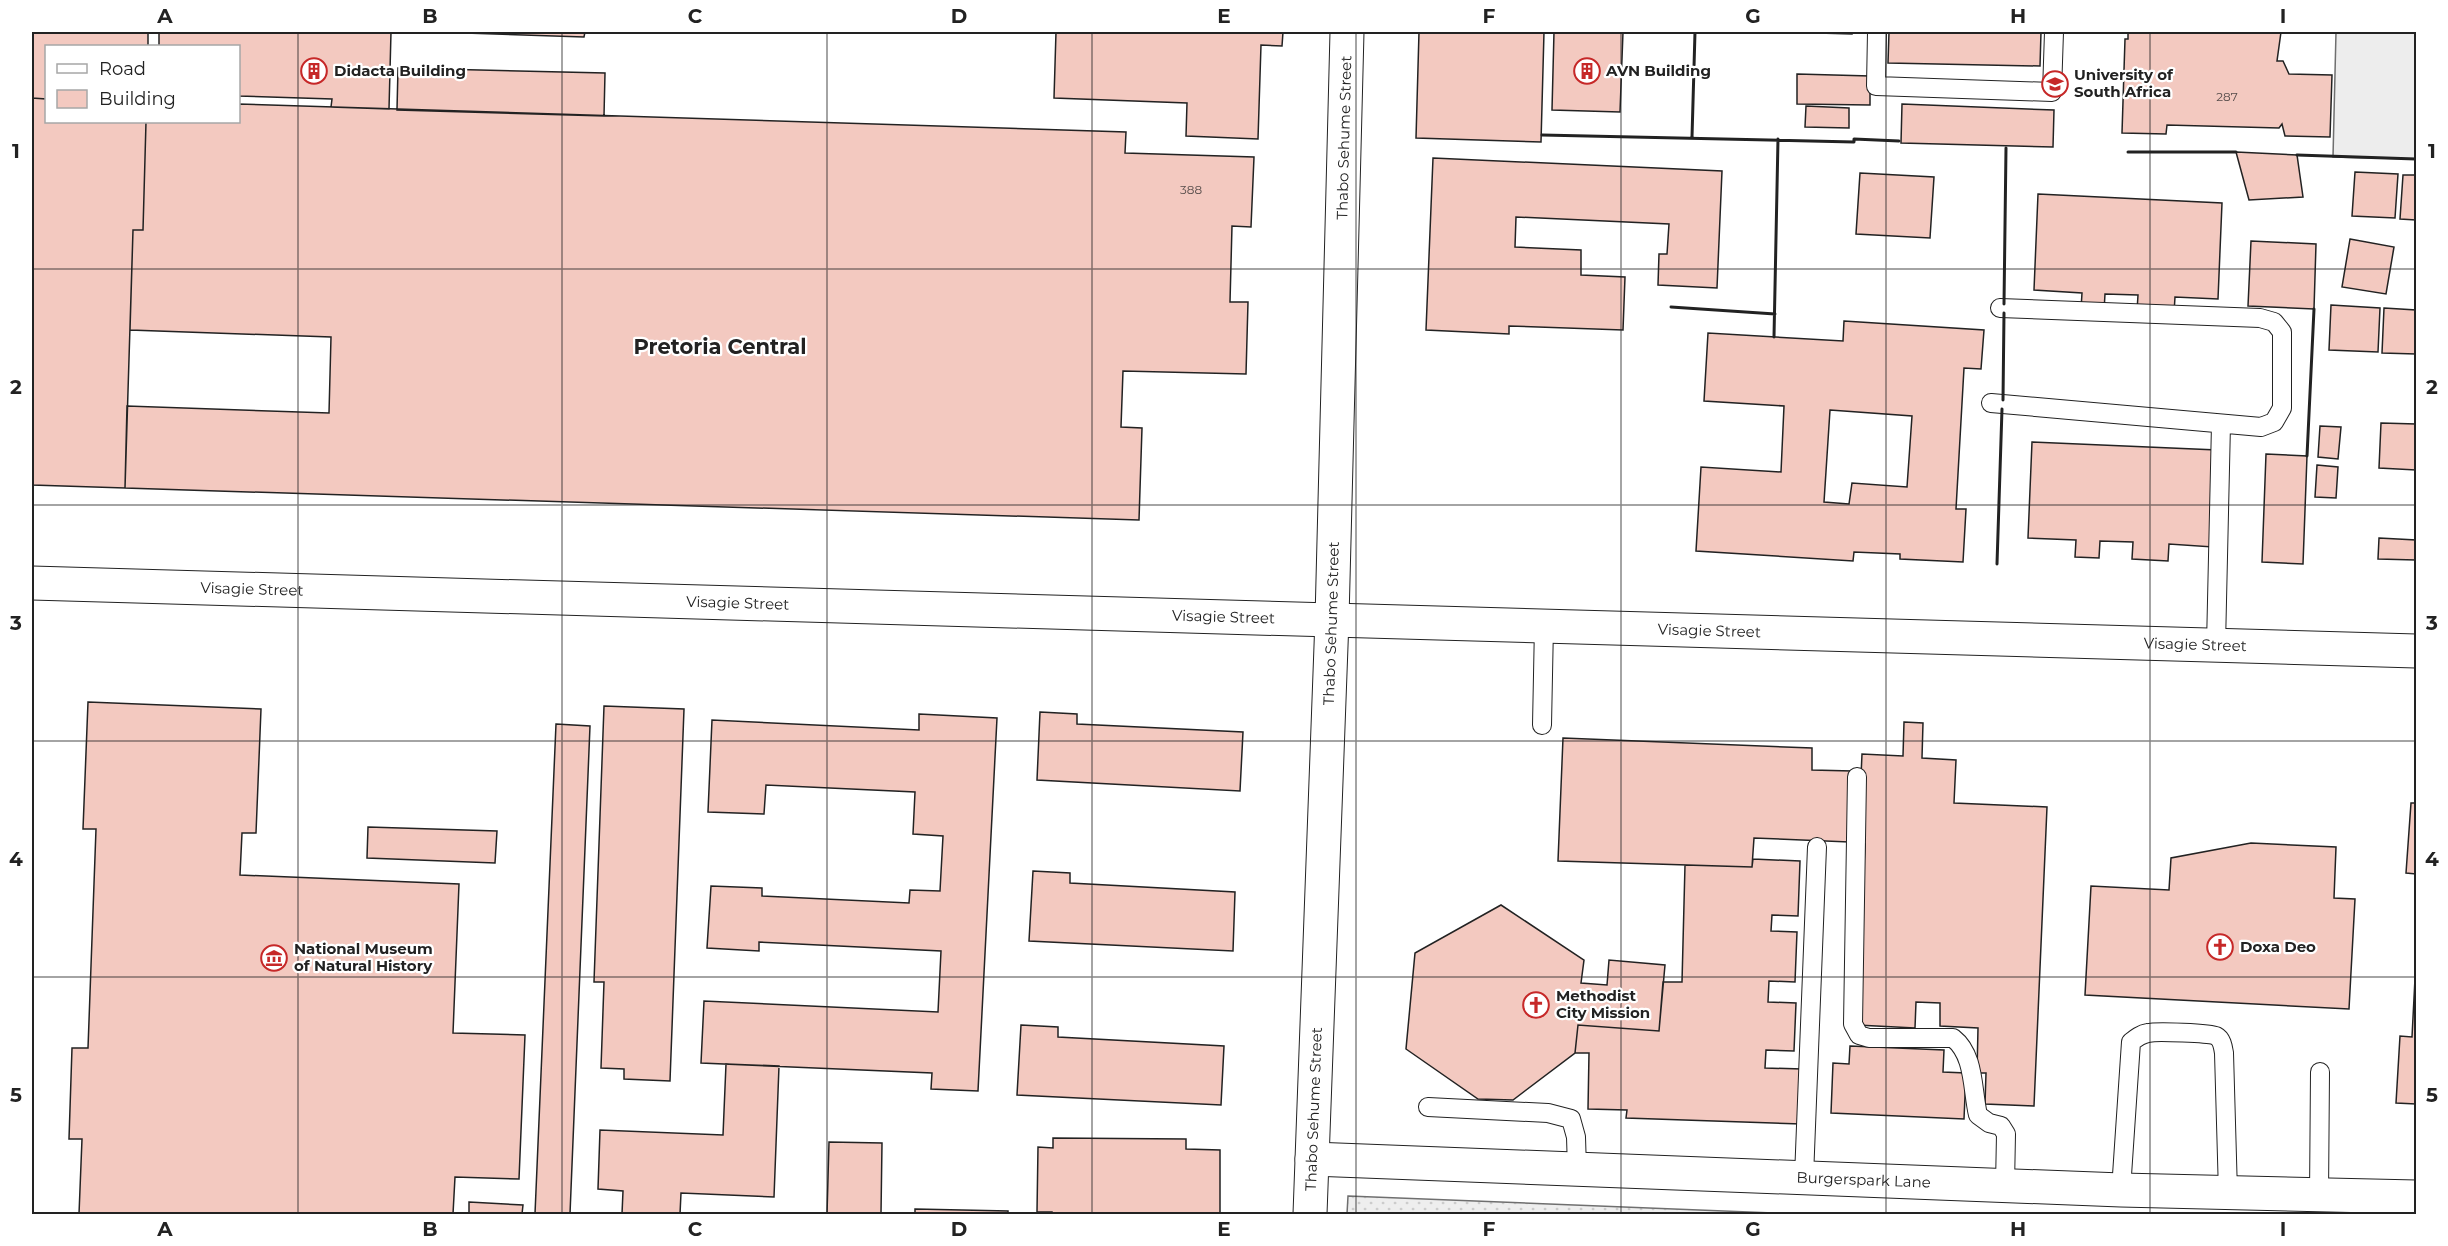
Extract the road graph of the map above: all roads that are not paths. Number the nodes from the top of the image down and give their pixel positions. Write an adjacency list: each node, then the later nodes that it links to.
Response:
1 (1347, 32): 8 (street, Thabo Sehume Street)
2 (1877, 32): 3 (lane)
3 (2054, 32)
4 (2000, 308): 6 (lane)
5 (1991, 403): 6 (lane)
6 (2221, 424): 10 (lane)
7 (32, 583): 8 (street, Visagie Street)
8 (1332, 619): 9 (street, Visagie Street); 17 (street, Thabo Sehume Street)
9 (1544, 625): 10 (street, Visagie Street); 12 (lane)
10 (2216, 645): 11 (street, Visagie Street)
11 (2416, 651)
12 (1542, 724)
13 (1857, 777): 20 (lane)
14 (1817, 847): 19 (lane)
15 (2319, 1072): 23 (lane)
16 (1428, 1107): 18 (lane)
17 (1312, 1159): 18 (street, Burgerspark Lane); 25 (street, Thabo Sehume Street)
18 (1577, 1169): 19 (street, Burgerspark Lane)
19 (1804, 1177): 20 (street, Burgerspark Lane)
20 (2005, 1185): 21 (street, Burgerspark Lane)
21 (2121, 1190): 22 (street, Burgerspark Lane); 22 (lane)
22 (2228, 1193): 23 (street, Burgerspark Lane)
23 (2319, 1196): 24 (street, Burgerspark Lane)
24 (2416, 1197)
25 (1310, 1215)

